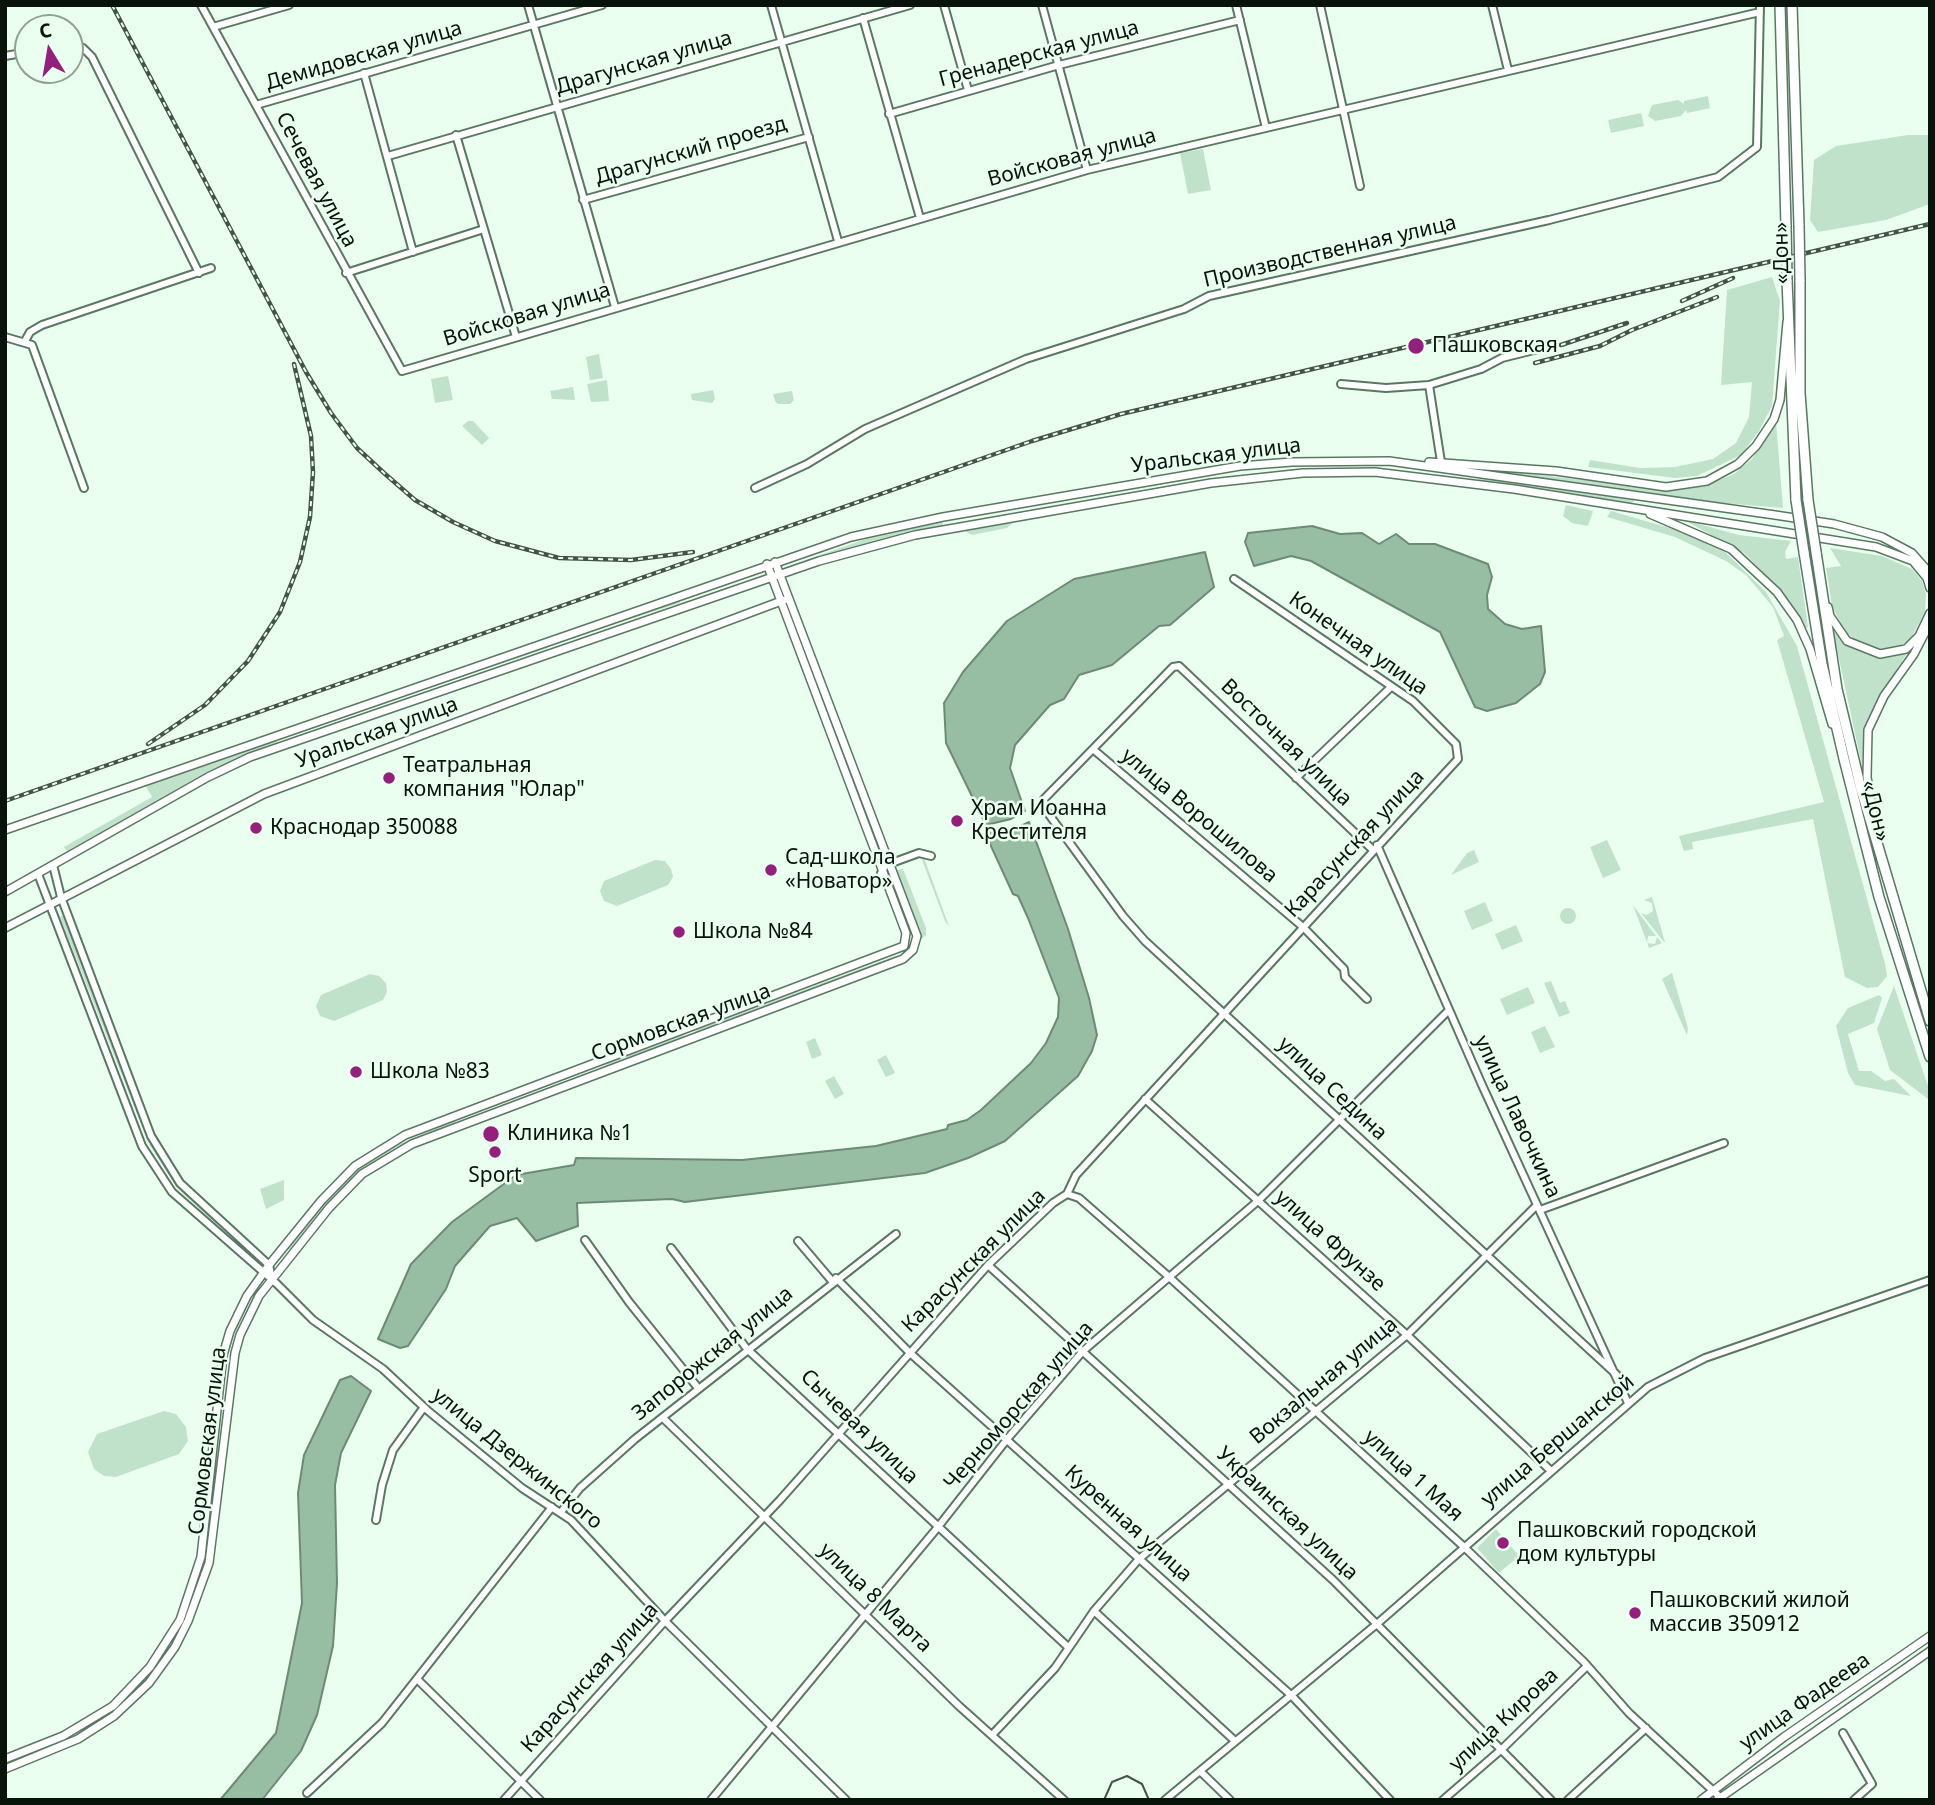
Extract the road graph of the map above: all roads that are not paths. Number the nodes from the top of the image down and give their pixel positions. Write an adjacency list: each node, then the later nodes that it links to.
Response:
1 (201, 5): 18 (street, Сечевая улица)
2 (289, 5): 18 (street)
3 (528, 5): 17 (street)
4 (602, 5): 17 (street, Демидовская улица)
5 (771, 5): 19 (street)
6 (910, 5): 15 (street, Драгунская улица)
7 (944, 5): 24 (street)
8 (1042, 5): 21 (street)
9 (1236, 5): 16 (street)
10 (1320, 5): 27 (street)
11 (1492, 5): 22 (street)
12 (1780, 5): 44 (highway, «Дон», bridge)
13 (1792, 5): 60 (highway, «Дон», bridge)
14 (1760, 9): 22 (street, Войсковая улица); 55 (street, Производственная улица)
15 (863, 18): 19 (street, Драгунская улица); 28 (street)
16 (1240, 20): 21 (street, Гренадерская улица); 29 (street)
17 (533, 25): 23 (street, Демидовская улица); 26 (street)
18 (213, 27): 25 (street, Сечевая улица)
19 (781, 41): 26 (street, Драгунская улица); 31 (street)
20 (84, 49): 41 (street)
21 (1059, 65): 24 (street, Гренадерская улица); 33 (street)
22 (1508, 70): 27 (street, Войсковая улица)
23 (364, 73): 25 (street, Демидовская улица); 32 (street)
24 (968, 90): 28 (street, Гренадерская улица)
25 (256, 105): 42 (street, Сечевая улица)
26 (557, 106): 30 (street, Драгунская улица); 35 (street)
27 (1344, 109): 29 (street, Войсковая улица); 34 (street)
28 (889, 114): 36 (street)
29 (1266, 128): 33 (street, Войсковая улица)
30 (456, 135): 32 (street, Драгунская улица); 37 (street)
31 (809, 137): 35 (street, Драгунский проезд); 38 (street)
32 (388, 156): 39 (street)
33 (1087, 170): 36 (street, Войсковая улица)
34 (1360, 186)
35 (583, 200): 43 (street)
36 (920, 218): 38 (street, Войсковая улица)
37 (484, 229): 39 (street); 46 (street)
38 (838, 241): 43 (street, Войсковая улица)
39 (413, 252): 42 (street)
40 (211, 268): 41 (street)
41 (199, 273): 47 (street)
42 (346, 273): 49 (street, Сечевая улица)
43 (615, 307): 46 (street, Войсковая улица)
44 (1787, 322): 53 (main road); 74 (highway, «Дон», bridge)
45 (5, 337): 47 (street)
46 (516, 337): 49 (street, Войсковая улица)
47 (25, 341): 54 (street)
48 (1538, 349): 51 (street)
49 (401, 371)
50 (1341, 384): 51 (street)
51 (1429, 386): 53 (street)
52 (1401, 462): 53 (main road); 56 (main road, Уральская улица); 58 (main road, Уральская улица)
53 (1441, 462)
54 (84, 488)
55 (755, 488)
56 (1640, 498): 57 (main road); 62 (main road, Уральская улица)
57 (1636, 508): 59 (main road, Уральская улица); 65 (main road, Уральская улица); 74 (main road)
58 (943, 517): 59 (street); 61 (main road, Уральская улица)
59 (945, 529): 63 (main road, Уральская улица)
60 (1816, 552): 67 (main road); 78 (highway, «Дон»)
61 (771, 563): 63 (main road); 70 (main road, Уральская улица)
62 (1930, 575)
63 (775, 577): 66 (main road); 66 (main road); 72 (main road, Уральская улица)
64 (1234, 579): 69 (street, Конечная улица)
65 (1930, 588)
66 (781, 602): 80 (main road); 81 (main road); 86 (main road, Уральская улица)
67 (1930, 613)
68 (1930, 623): 78 (main road)
69 (1391, 687): 71 (street, Конечная улица); 75 (street)
70 (279, 734): 72 (main road); 76 (main road, Уральская улица)
71 (1456, 744): 77 (street, Карасунская улица)
72 (283, 745): 82 (main road, Уральская улица)
73 (1094, 750): 75 (street, Восточная улица); 88 (street, улица Ворошилова); 92 (street, улица Седина)
74 (1844, 759): 96 (highway, «Дон»)
75 (1296, 778): 77 (street, Восточная улица)
76 (5, 830)
77 (1375, 847): 88 (street, Карасунская улица); 91 (street, улица Лавочкина)
78 (1878, 854): 93 (highway, «Дон»)
79 (931, 856): 80 (street)
80 (888, 860): 81 (street); 83 (street); 95 (main road, Сормовская улица)
81 (876, 861): 83 (main road)
82 (53, 865): 84 (main road, Уральская улица); 86 (street)
83 (881, 873): 94 (main road, Сормовская улица)
84 (38, 874): 85 (main road, Уральская улица); 87 (street, улица Дзержинского)
85 (5, 892)
86 (61, 897): 87 (main road, Уральская улица); 101 (street)
87 (50, 903): 89 (main road, Уральская улица); 102 (street, улица Дзержинского)
88 (1303, 927): 90 (street, улица Ворошилова); 92 (street, Карасунская улица)
89 (5, 928)
90 (1367, 999)
91 (1449, 1010): 99 (street, Черноморская улица); 106 (street, улица Лавочкина)
92 (1224, 1013): 97 (street, Карасунская улица); 99 (street, улица Седина)
93 (1930, 1021)
94 (688, 1028): 95 (main road); 98 (main road, Сормовская улица)
95 (692, 1037): 100 (main road, Сормовская улица)
96 (1930, 1057)
97 (1145, 1099): 104 (street, Карасунская улица); 105 (street, улица Фрунзе)
98 (460, 1114): 100 (main road); 112 (main road, Сормовская улица)
99 (1340, 1118): 105 (street, Черноморская улица); 111 (street, улица Седина)
100 (464, 1124): 116 (main road, Сормовская улица)
101 (148, 1130): 102 (street); 112 (street)
102 (137, 1135): 114 (street, улица Дзержинского)
103 (1724, 1143): 106 (street)
104 (1067, 1194): 113 (street, Карасунская улица); 115 (street, улица 1 Мая)
105 (1259, 1200): 115 (street, Черноморская улица); 119 (street, улица Фрунзе)
106 (1539, 1208): 111 (street, Вокзальная улица); 123 (street, улица Лавочкина)
107 (896, 1234): 117 (street, Запорожская улица)
108 (585, 1240): 124 (street)
109 (798, 1241): 117 (street, Куренная улица)
110 (671, 1248): 120 (street, Сычевая улица)
111 (1485, 1256): 119 (street, Вокзальная улица); 123 (street, улица Седина)
112 (269, 1265): 114 (main road, Сормовская улица); 116 (street)
113 (988, 1265): 121 (street, Украинская улица); 122 (street, Карасунская улица)
114 (262, 1274): 116 (street, улица Дзержинского); 140 (main road, Сормовская улица)
115 (1168, 1276): 121 (street, Черноморская улица); 127 (street, улица 1 Мая)
116 (271, 1279): 126 (street, улица Дзержинского); 141 (main road, Сормовская улица)
117 (834, 1280): 120 (street, Запорожская улица); 122 (street, Куренная улица)
118 (1930, 1280): 125 (street, улица Бершанской)
119 (1407, 1335): 127 (street, Вокзальная улица); 131 (street, улица Фрунзе)
120 (747, 1349): 124 (street, Запорожская улица); 129 (street, Сычевая улица)
121 (1083, 1351): 130 (street, Черноморская улица); 132 (street, Украинская улица)
122 (909, 1352): 129 (street, Карасунская улица); 130 (street, Куренная улица)
123 (1617, 1375): 125 (street, улица Лавочкина)
124 (698, 1388): 128 (street, Запорожская улица)
125 (1628, 1403): 131 (street, улица Бершанской)
126 (424, 1407): 133 (street, улица Дзержинского); 136 (street)
127 (1315, 1411): 132 (street, Вокзальная улица); 138 (street, улица 1 Мая)
128 (664, 1419): 134 (street, Запорожская улица); 135 (street, улица 8 Марта)
129 (838, 1433): 135 (street, Карасунская улица); 137 (street, Сычевая улица)
130 (1008, 1438): 137 (street, Черноморская улица); 139 (street, Куренная улица)
131 (1550, 1470): 138 (street, улица Бершанской)
132 (1229, 1485): 139 (street, Вокзальная улица); 145 (street, Украинская улица)
133 (552, 1507): 134 (street, улица Дзержинского); 150 (street)
134 (561, 1513): 144 (street, улица Дзержинского)
135 (765, 1516): 143 (street, улица 8 Марта); 144 (street, Карасунская улица)
136 (376, 1520)
137 (938, 1527): 143 (street, Черноморская улица); 147 (street, Сычевая улица)
138 (1463, 1546): 145 (street, улица Бершанской); 149 (street, улица 1 Мая)
139 (1139, 1559): 142 (street, Вокзальная улица); 151 (street, Куренная улица)
140 (199, 1563): 141 (main road); 160 (main road, Сормовская улица)
141 (208, 1566): 161 (main road, Сормовская улица)
142 (1094, 1611): 147 (street, Вокзальная улица); 157 (street)
143 (865, 1614): 152 (street, Черноморская улица); 155 (street, улица 8 Марта)
144 (665, 1621): 152 (street, улица Дзержинского); 163 (street, Карасунская улица)
145 (1378, 1623): 151 (street, улица Бершанской); 159 (street, Украинская улица)
146 (1930, 1636): 156 (main road, улица Фадеева)
147 (1068, 1647): 155 (street, Вокзальная улица)
148 (1930, 1651): 158 (main road, улица Фадеева)
149 (1587, 1666): 153 (street, улица 1 Мая); 159 (street, улица Кирова)
150 (417, 1679): 163 (street); 165 (street)
151 (1292, 1696): 157 (street, улица Бершанской); 174 (street, Куренная улица)
152 (772, 1725): 169 (street, Черноморская улица); 170 (street, улица Дзержинского)
153 (1646, 1728): 164 (street, улица 1 Мая); 177 (street)
154 (1843, 1733): 179 (street)
155 (992, 1735): 171 (street, улица 8 Марта)
156 (1784, 1737): 158 (main road); 164 (main road, улица Фадеева)
157 (1235, 1741): 162 (street, улица Бершанской)
158 (1792, 1746): 166 (main road, улица Фадеева)
159 (1503, 1748): 175 (street, улица Кирова); 176 (street, Украинская улица)
160 (5, 1759)
161 (5, 1769)
162 (1200, 1771): 172 (street, улица Бершанской); 173 (street)
163 (521, 1780): 167 (street, Карасунская улица); 168 (street)
164 (1712, 1791): 166 (street, улица 1 Мая); 178 (main road, улица Фадеева)
165 (307, 1793)
166 (1720, 1799)
167 (504, 1800)
168 (540, 1800)
169 (711, 1800)
170 (846, 1800)
171 (1064, 1800)
172 (1165, 1800)
173 (1230, 1800)
174 (1390, 1800)
175 (1443, 1800)
176 (1551, 1800)
177 (1568, 1800)
178 (1701, 1800)
179 (1854, 1800)

